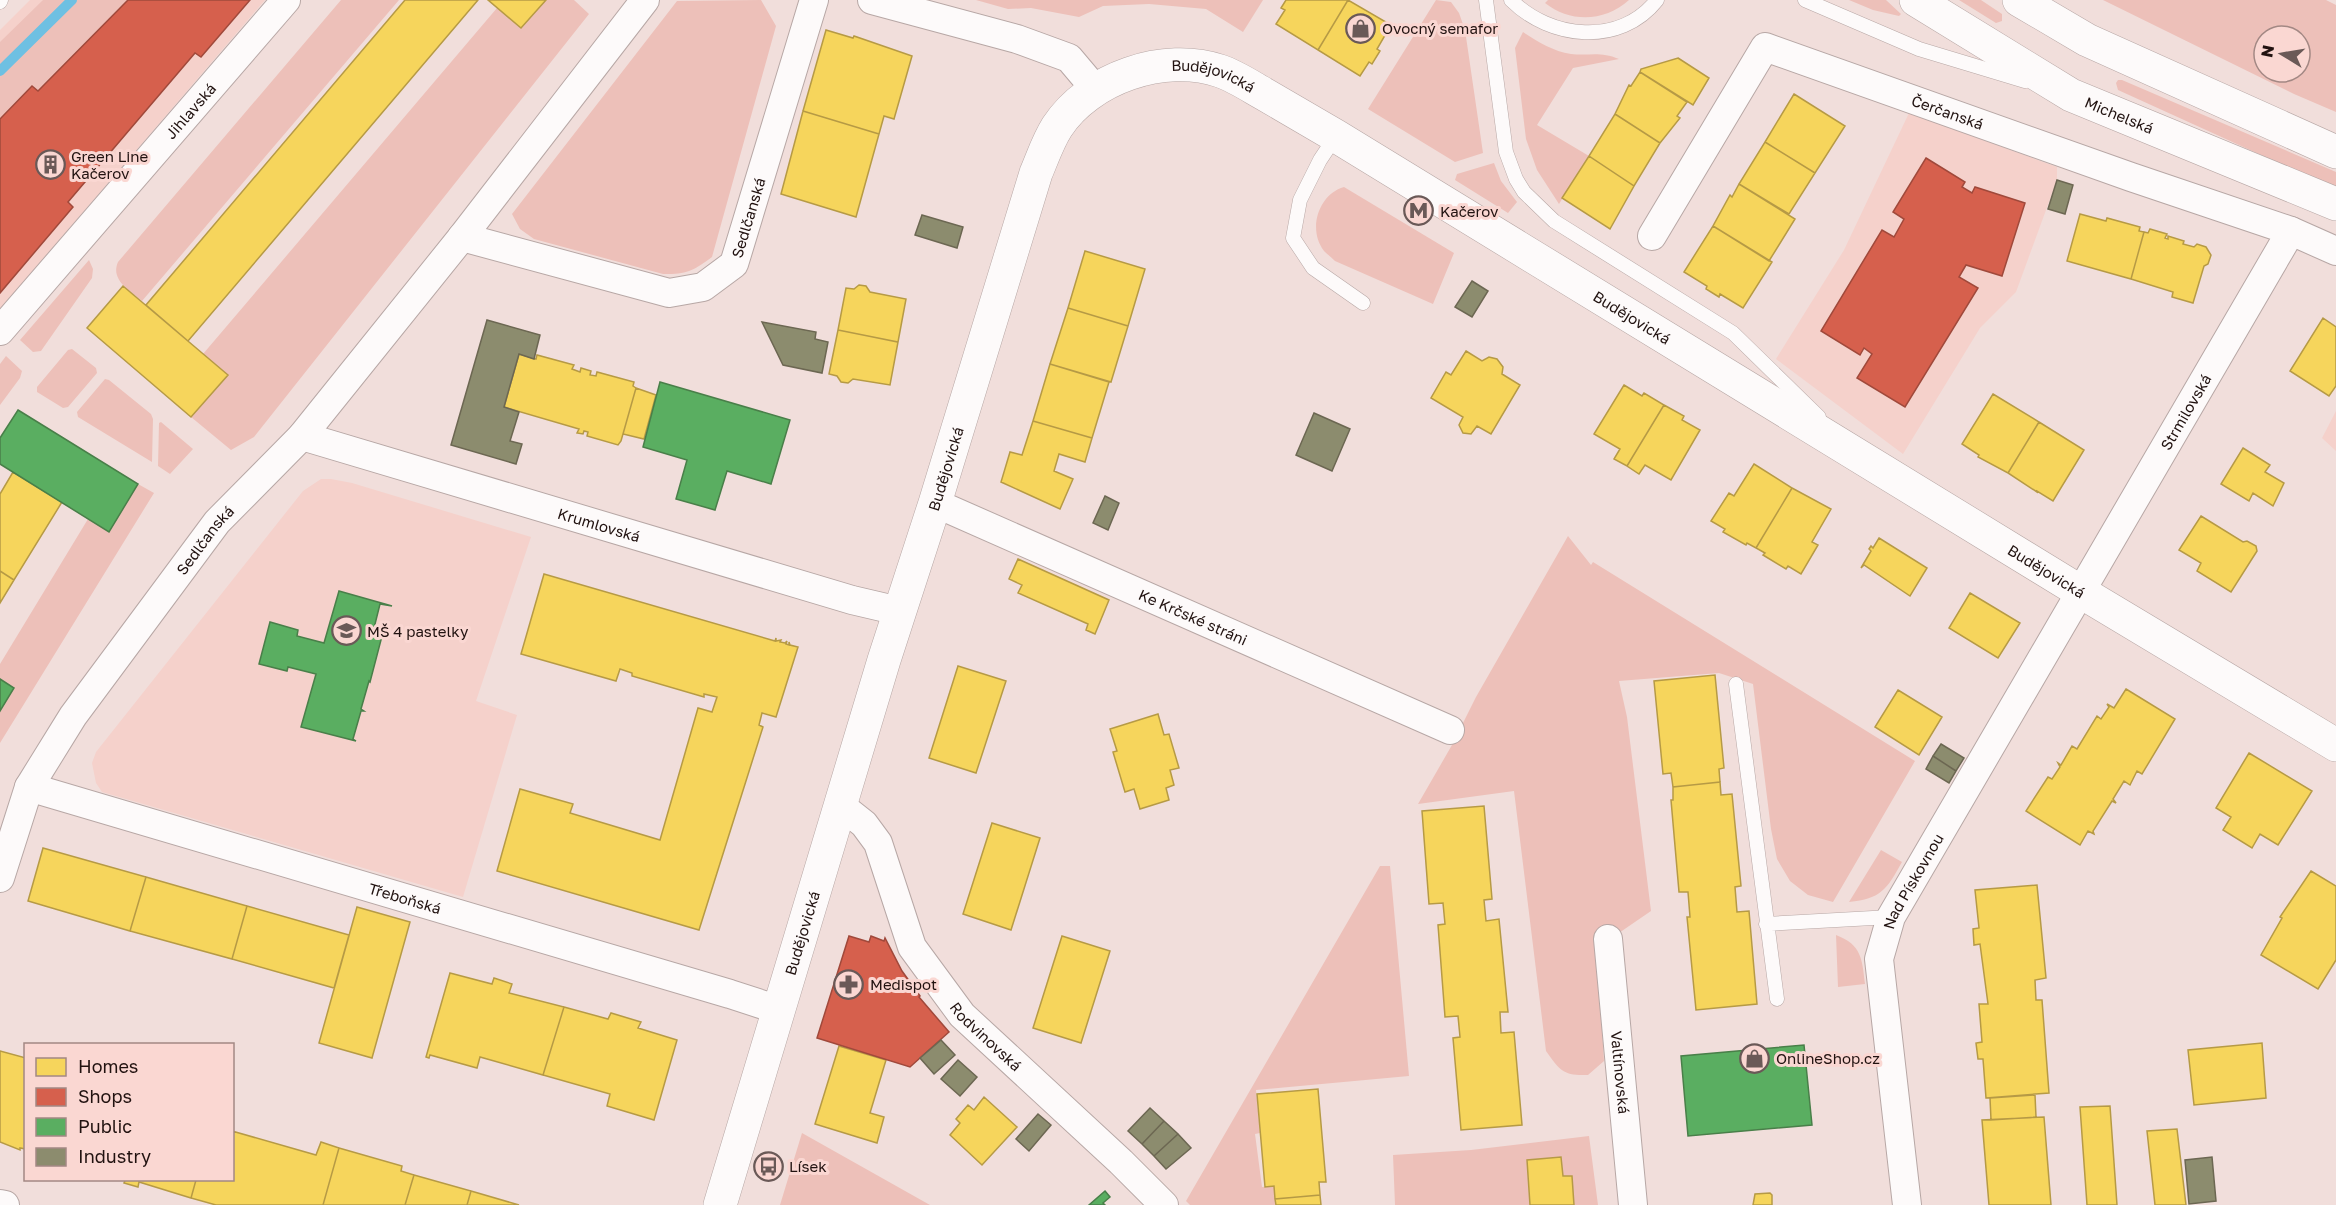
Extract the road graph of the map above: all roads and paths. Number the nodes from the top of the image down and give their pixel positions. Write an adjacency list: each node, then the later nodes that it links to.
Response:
1 (285, 0): 21 (street, Jihlavská)
2 (645, 0): 18 (street, Sedlčanská)
3 (814, 0): 18 (street, Sedlčanská)
4 (872, 0): 11 (street)
5 (1486, 0): 23 (lane)
6 (1511, 0): 7 (lane)
7 (1657, 0)
8 (1805, 0): 12 (lane)
9 (1916, 0): 12 (street, Michelská)
10 (2019, 0): 14 (street)
11 (1096, 90): 13 (street, Budějovická); 24 (street, Budějovická)
12 (2071, 95): 15 (street, Michelská)
13 (1336, 136): 20 (lane); 23 (street, Budějovická)
14 (2336, 152)
15 (2336, 204)
16 (2291, 231): 17 (street, Čerčanská); 19 (street, Čerčanská); 25 (street, Strmilovská)
17 (1652, 236)
18 (462, 237): 22 (street, Sedlčanská)
19 (2336, 251)
20 (1363, 303)
21 (0, 332)
22 (302, 436): 26 (street, Krumlovská); 30 (street, Sedlčanská)
23 (1857, 454): 25 (street, Budějovická)
24 (935, 503): 26 (street, Budějovická); 28 (street, Ke Krčské stráni)
25 (2081, 592): 29 (street, Budějovická); 33 (street, Nad Pískovnou)
26 (899, 612): 31 (street, Budějovická)
27 (1736, 684): 34 (lane)
28 (1450, 730)
29 (2336, 745)
30 (29, 787): 32 (street, Sedlčanská); 37 (street, Třeboňská)
31 (840, 806): 37 (street, Budějovická); 41 (street, Rodvinovská)
32 (0, 878)
33 (1891, 917): 34 (lane); 43 (street, Nad Pískovnou)
34 (1766, 924): 36 (lane)
35 (1608, 939): 42 (street, Valtínovská)
36 (1777, 999)
37 (779, 1010): 40 (street, Budějovická)
38 (0, 1204): 39 (street)
39 (5, 1205)
40 (720, 1205)
41 (1164, 1205)
42 (1633, 1205)
43 (1907, 1205)

